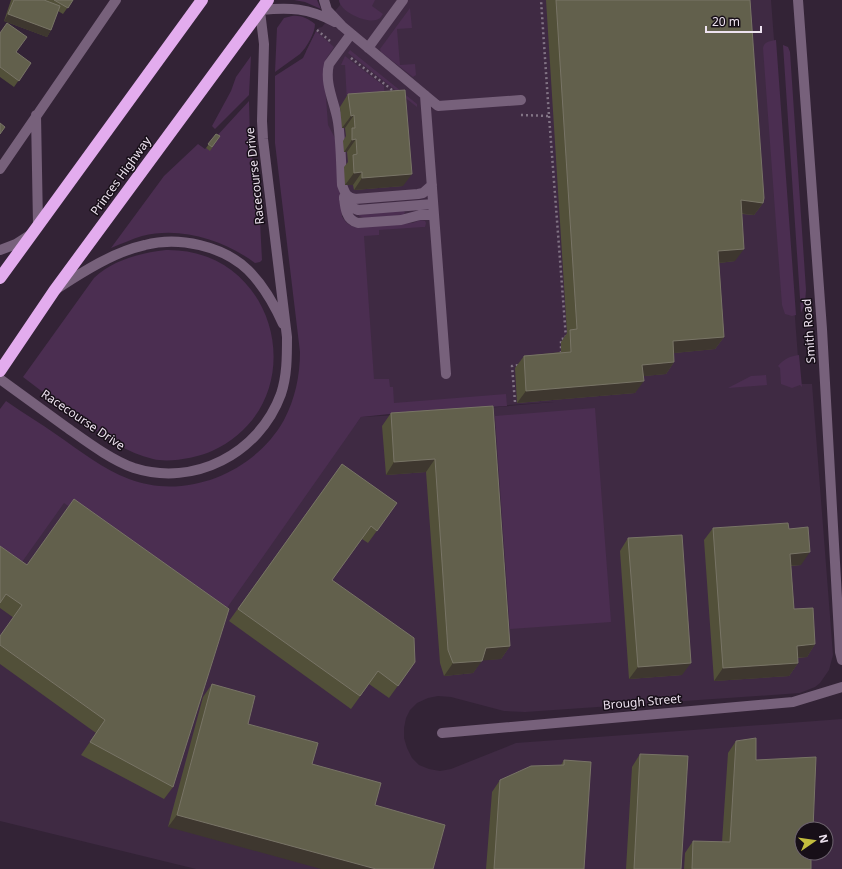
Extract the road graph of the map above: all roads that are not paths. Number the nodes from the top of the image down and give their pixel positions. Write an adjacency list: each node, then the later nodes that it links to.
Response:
1 (116, 0): 12 (street)
2 (202, 0): 19 (highway)
3 (324, 0): 7 (street)
4 (403, 0): 9 (street)
5 (798, 0): 27 (street, Smith Road)
6 (263, 7): 7 (street); 22 (highway, Princes Highway); 23 (street, Racecourse Drive)
7 (342, 26): 8 (street)
8 (351, 34): 9 (street); 14 (street)
9 (368, 48): 10 (street)
10 (425, 95): 11 (street); 15 (street)
11 (521, 100)
12 (36, 116): 13 (street); 19 (street)
13 (0, 169)
14 (342, 185): 15 (street); 16 (street)
15 (432, 185): 17 (street)
16 (344, 197): 17 (street); 18 (street)
17 (433, 204): 18 (street)
18 (434, 215): 25 (street)
19 (34, 229): 20 (street); 21 (highway)
20 (0, 250)
21 (0, 278)
22 (54, 291): 23 (street, Racecourse Drive); 24 (highway, Princes Highway)
23 (287, 337): 26 (street, Racecourse Drive)
24 (0, 371)
25 (446, 374)
26 (0, 379)
27 (842, 660)
28 (842, 687): 29 (street, Brough Street)
29 (442, 733)

